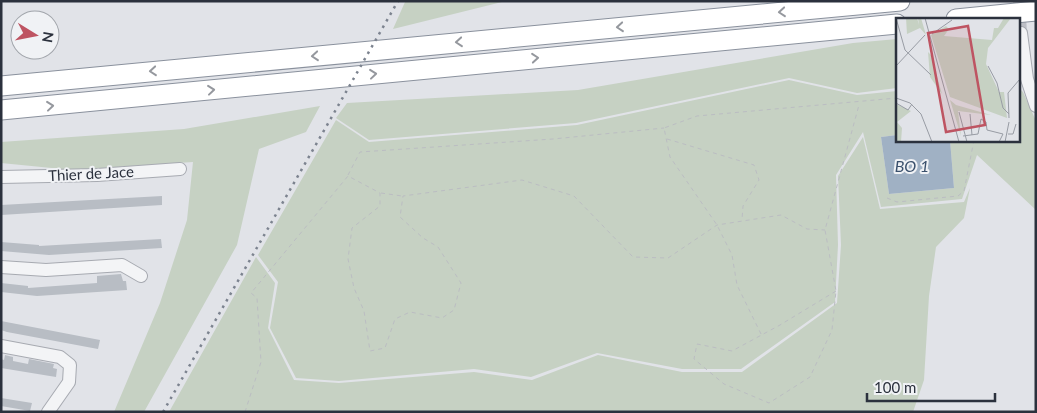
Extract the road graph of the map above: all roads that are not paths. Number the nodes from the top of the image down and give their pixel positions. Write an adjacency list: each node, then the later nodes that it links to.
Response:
1 (900, 1): 6 (highway, one-way to 6)
2 (1036, 11): 3 (highway)
3 (966, 18)
4 (896, 24): 8 (highway, one-way to 4)
5 (1021, 33): 7 (street)
6 (1, 86)
7 (1036, 106)
8 (1, 110)
9 (180, 170): 10 (street, Thier de Jace)
10 (1, 176)
11 (1, 267): 12 (street)
12 (141, 276)
13 (1, 346): 14 (street)
14 (48, 412)

